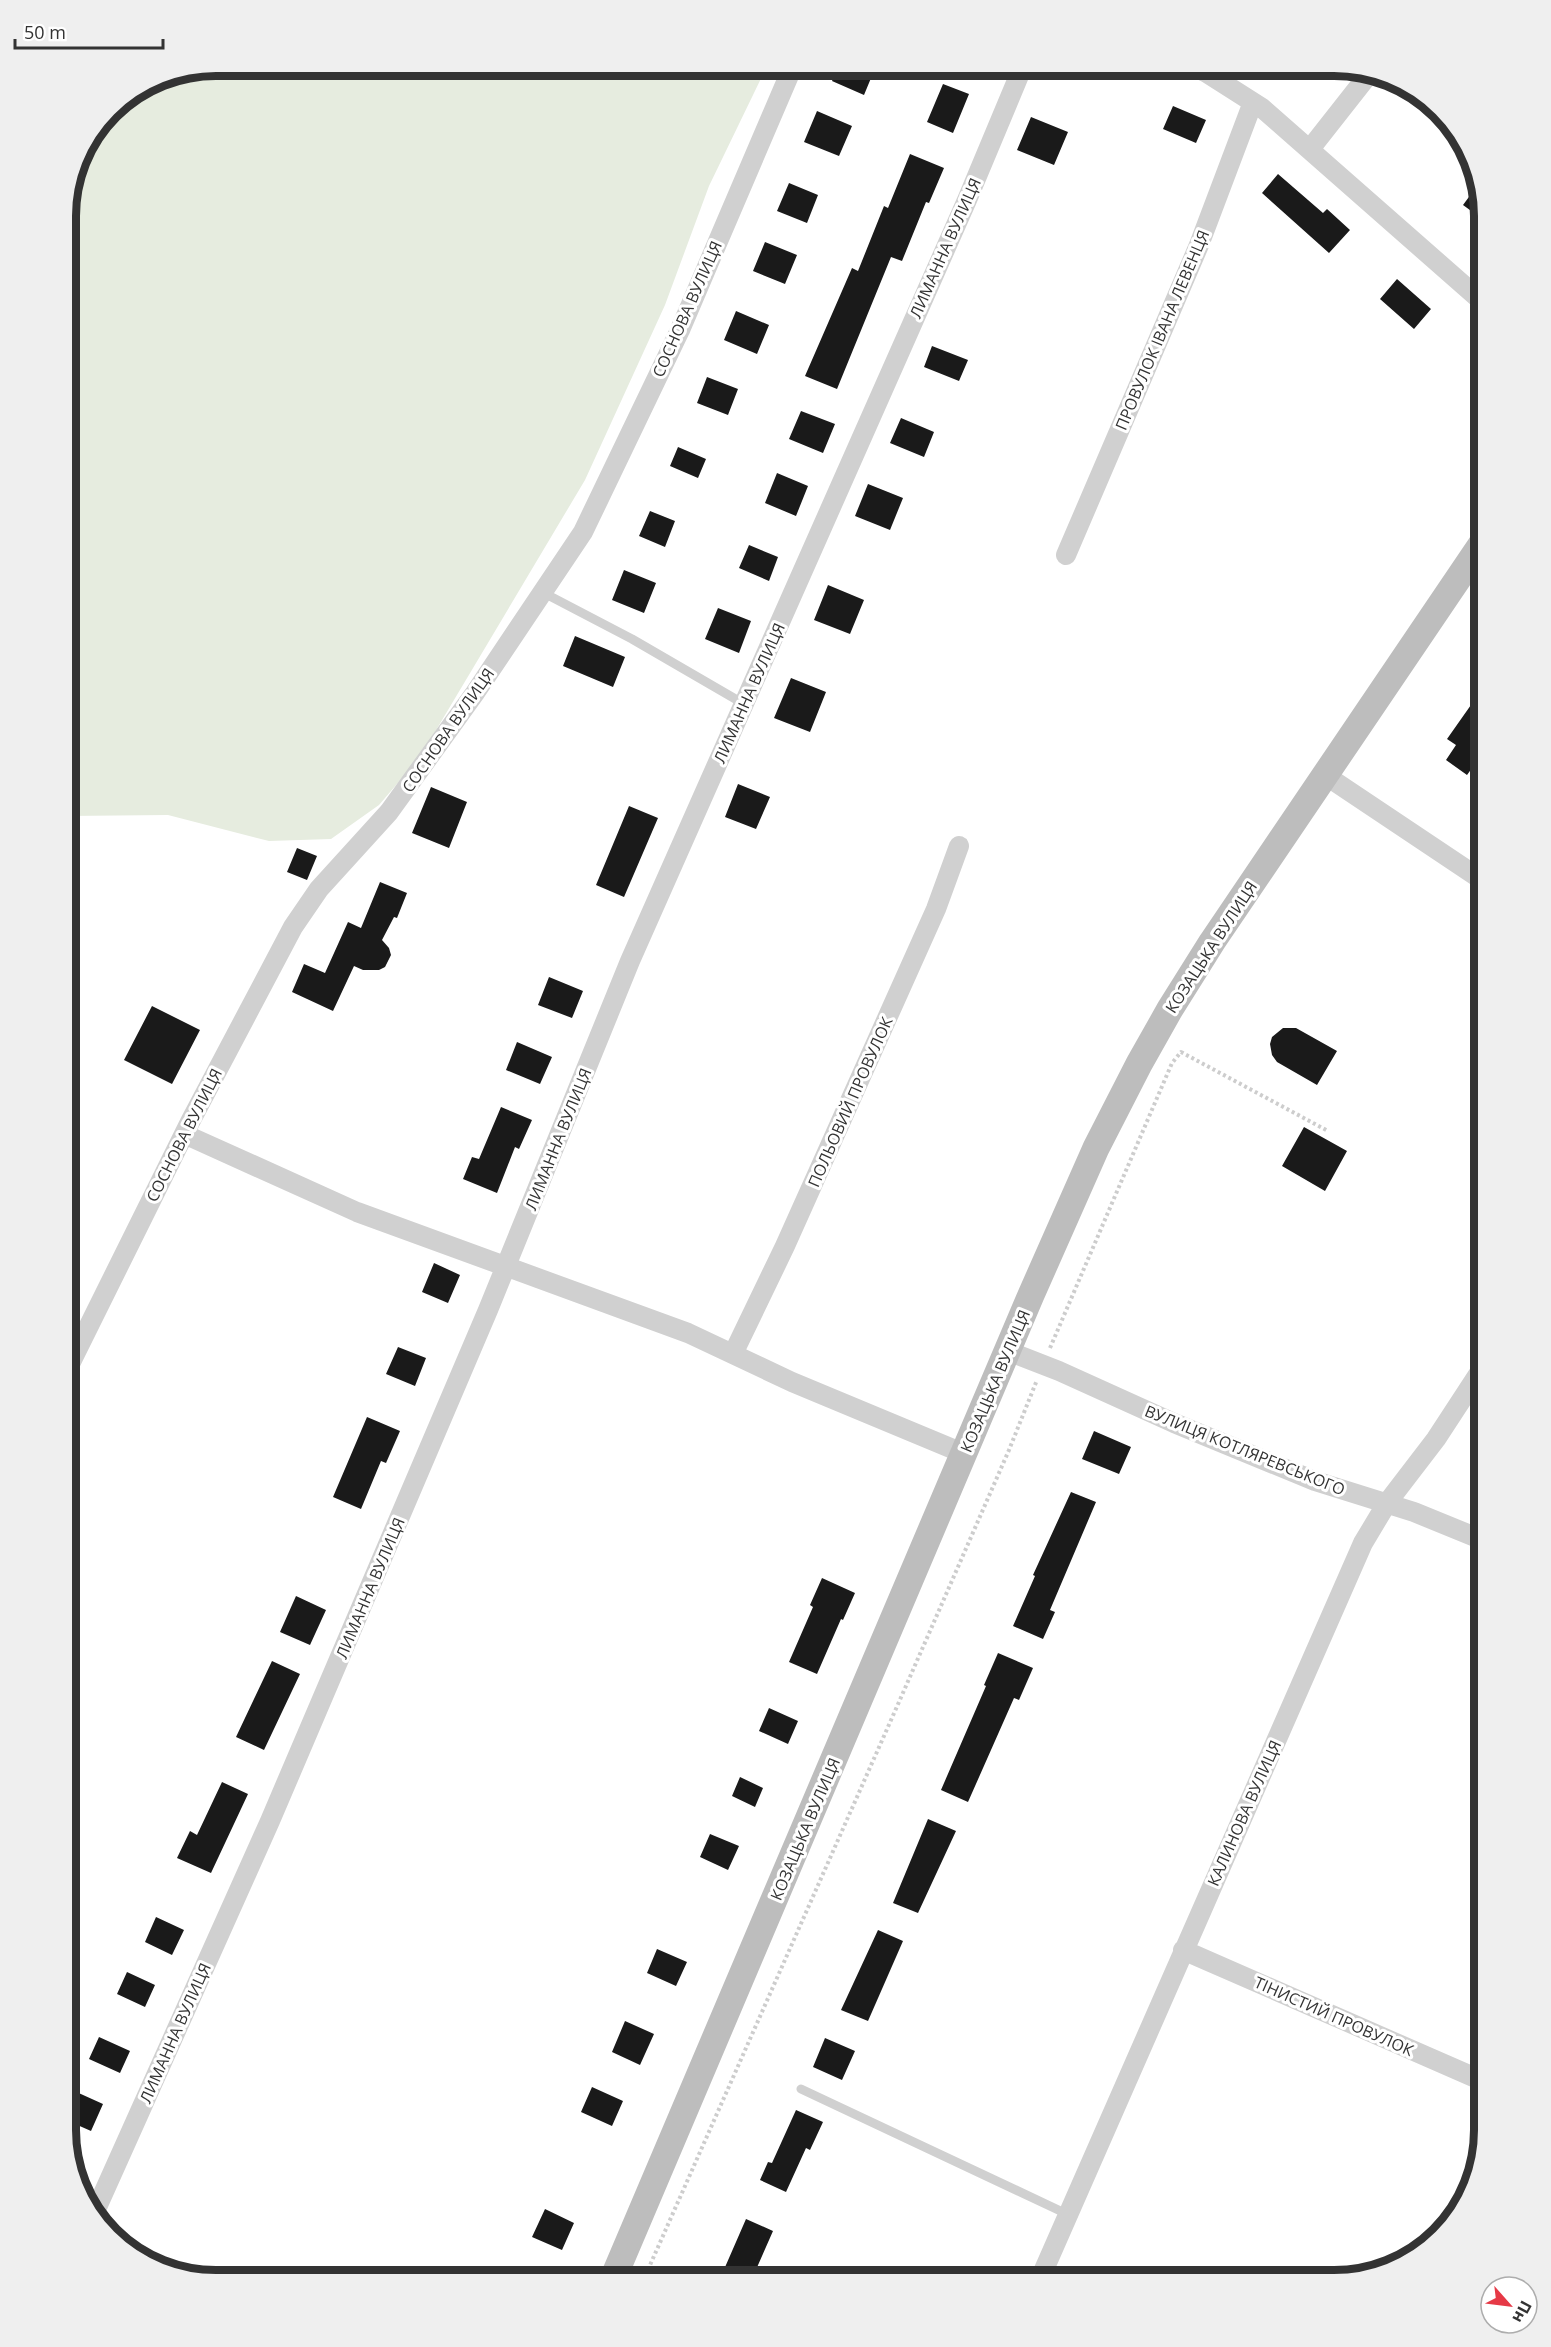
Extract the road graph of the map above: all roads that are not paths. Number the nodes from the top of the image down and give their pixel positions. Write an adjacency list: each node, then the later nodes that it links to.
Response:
1 (788, 77): 10 (street, СОСНОВА ВУЛИЦЯ)
2 (1018, 77): 11 (street, ЛИМАННА ВУЛИЦЯ)
3 (1213, 77): 5 (street)
4 (1364, 80): 6 (street)
5 (1253, 102): 6 (street); 8 (street, ПРОВУЛОК ІВАНА ЛЕВЕНЦЯ)
6 (1310, 149): 7 (street)
7 (1474, 294)
8 (1066, 555)
9 (1474, 555): 12 (main road, КОЗАЦЬКА ВУЛИЦЯ)
10 (542, 592): 11 (lane); 15 (street, СОСНОВА ВУЛИЦЯ)
11 (744, 704): 16 (street, ЛИМАННА ВУЛИЦЯ)
12 (1325, 775): 14 (street); 18 (main road, КОЗАЦЬКА ВУЛИЦЯ)
13 (959, 846): 19 (street, ПОЛЬОВИЙ ПРОВУЛОК)
14 (1474, 875)
15 (184, 1134): 16 (street); 17 (street, СОСНОВА ВУЛИЦЯ)
16 (507, 1265): 19 (street); 27 (street, ЛИМАННА ВУЛИЦЯ)
17 (76, 1351)
18 (1008, 1351): 21 (main road, КОЗАЦЬКА ВУЛИЦЯ); 22 (street, ВУЛИЦЯ КОТЛЯРЕВСЬКОГО)
19 (733, 1354): 21 (street)
20 (1474, 1381): 22 (street, КАЛИНОВА ВУЛИЦЯ)
21 (965, 1454): 29 (main road, КОЗАЦЬКА ВУЛИЦЯ)
22 (1387, 1503): 23 (street, ВУЛИЦЯ КОТЛЯРЕВСЬКОГО); 24 (street, КАЛИНОВА ВУЛИЦЯ)
23 (1474, 1536)
24 (1183, 1950): 25 (street, ТІНИСТИЙ ПРОВУЛОК); 28 (street, КАЛИНОВА ВУЛИЦЯ)
25 (1474, 2077)
26 (801, 2089): 28 (lane)
27 (98, 2205)
28 (1069, 2215): 30 (street, КАЛИНОВА ВУЛИЦЯ)
29 (617, 2270)
30 (1044, 2270)

